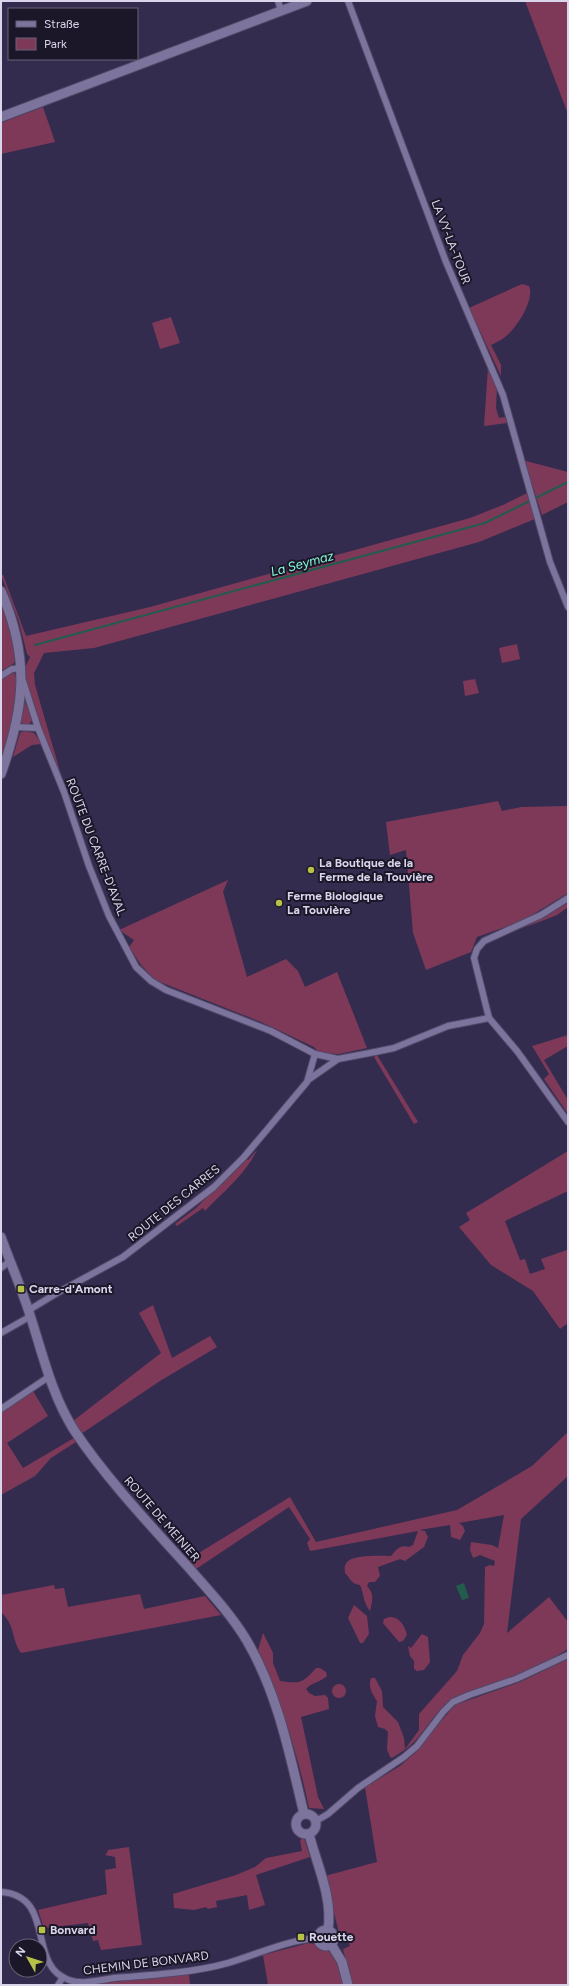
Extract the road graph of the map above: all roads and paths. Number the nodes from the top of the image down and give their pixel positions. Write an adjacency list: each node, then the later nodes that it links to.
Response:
1 (278, 1): 4 (street)
2 (307, 1): 4 (street)
3 (348, 1): 7 (street, LA VY-LA-TOUR)
4 (281, 10): 5 (street)
5 (1, 117)
6 (1, 591): 8 (street)
7 (568, 607)
8 (22, 668): 9 (street); 10 (street)
9 (1, 676)
10 (22, 679): 11 (street); 12 (street, ROUTE DU CARRE-D'AVAL)
11 (15, 727): 12 (street); 13 (street)
12 (38, 728): 16 (street, ROUTE DU CARRE-D'AVAL)
13 (1, 774)
14 (568, 898): 15 (street)
15 (488, 1018): 17 (street, ROUTE DES CARRES); 19 (street)
16 (315, 1054): 17 (street, ROUTE DES CARRES); 18 (street, ROUTE DES CARRES)
17 (338, 1059): 18 (street, ROUTE DES CARRES)
18 (307, 1082): 23 (street, ROUTE DES CARRES)
19 (568, 1122)
20 (1, 1237): 21 (street, ROUTE DE MEINIER)
21 (10, 1260): 22 (street); 23 (street, ROUTE DE MEINIER)
22 (1, 1268)
23 (30, 1313): 24 (street, ROUTE DES CARRES); 25 (street, ROUTE DE MEINIER)
24 (1, 1334)
25 (50, 1376): 26 (street); 28 (street, ROUTE DE MEINIER)
26 (1, 1409)
27 (568, 1655): 29 (street)
28 (304, 1814): 29 (street); 30 (street)
29 (316, 1821): 30 (street)
30 (308, 1834): 32 (street)
31 (1, 1892): 35 (street)
32 (328, 1930): 33 (street); 34 (street)
33 (318, 1938): 34 (street); 35 (street, CHEMIN DE BONVARD)
34 (331, 1944): 37 (street)
35 (63, 1977): 36 (street)
36 (58, 1985)
37 (348, 1985)

